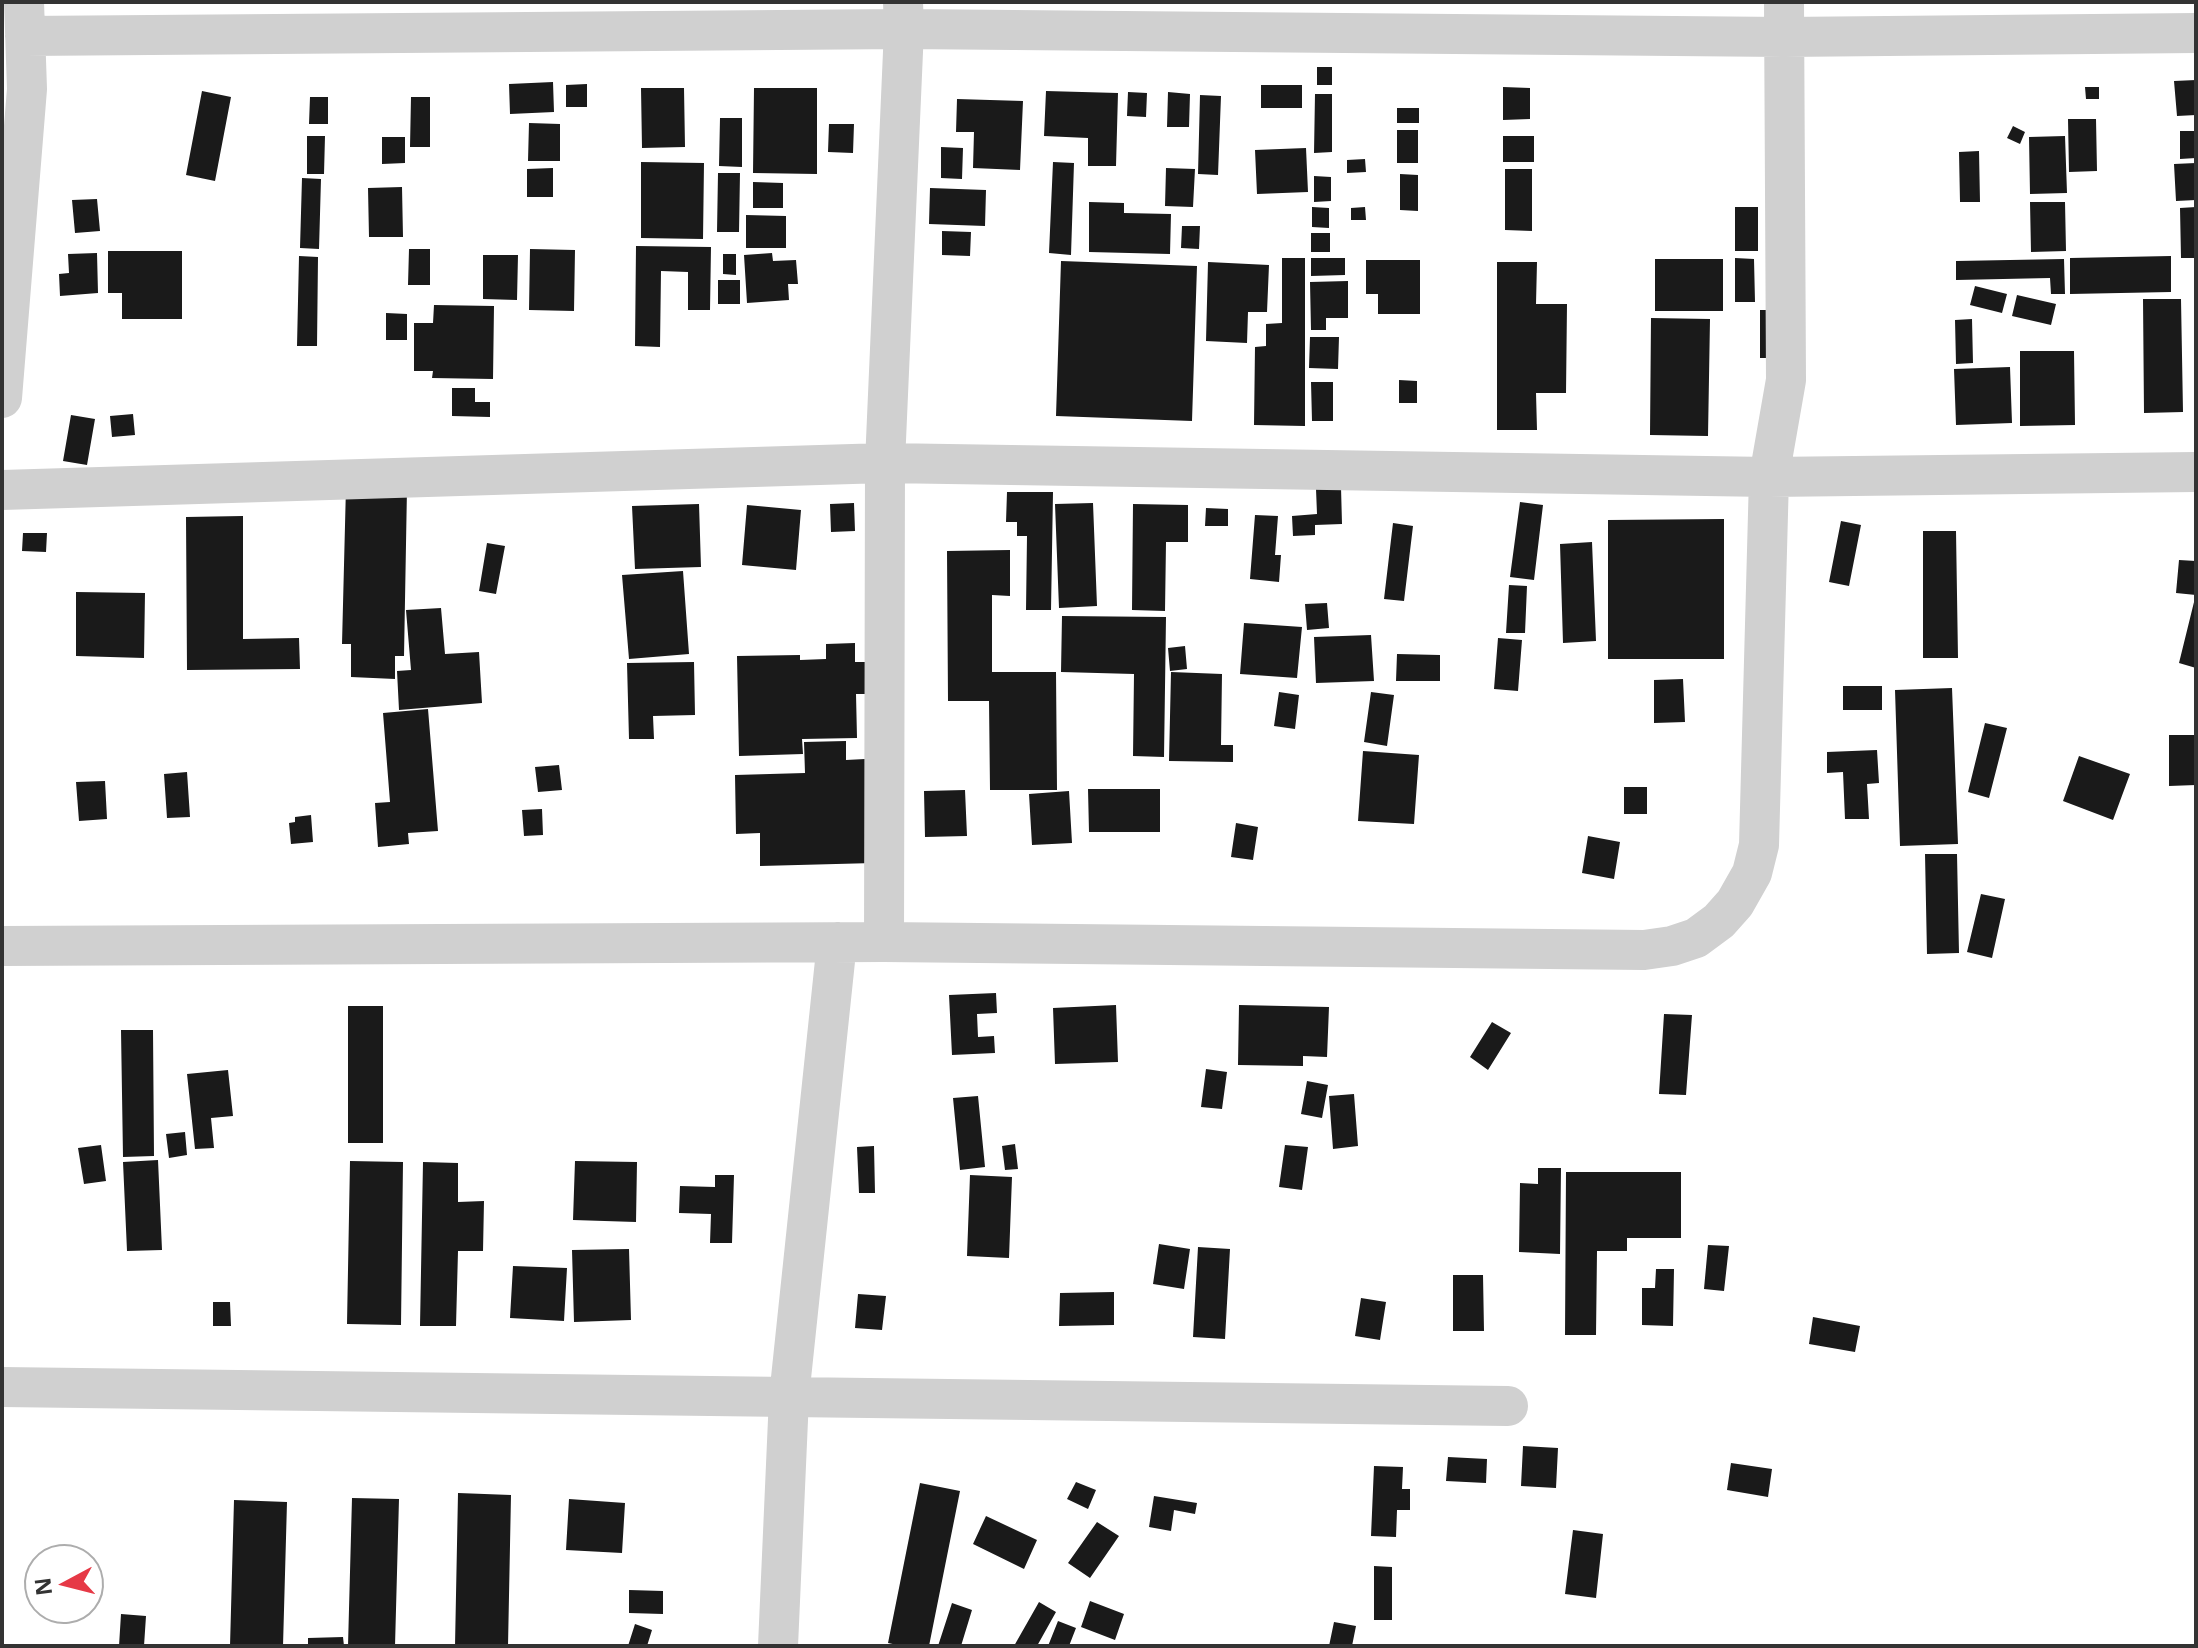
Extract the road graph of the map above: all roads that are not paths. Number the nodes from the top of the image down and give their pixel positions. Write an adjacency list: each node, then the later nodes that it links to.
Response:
1 (903, 16): 2 (street); 3 (street); 7 (street)
2 (24, 19): 5 (street)
3 (1784, 20): 4 (street); 9 (street)
4 (2196, 33)
5 (14, 89): 6 (street)
6 (2, 398)
7 (885, 463): 9 (street); 10 (street); 12 (street)
8 (2196, 472): 9 (street)
9 (1769, 477): 12 (street)
10 (2, 490)
11 (837, 942): 12 (street); 13 (street); 15 (street)
12 (884, 942)
13 (2, 946)
14 (2, 1387): 15 (street)
15 (789, 1397): 16 (street); 17 (street)
16 (1508, 1406)
17 (778, 1646)

